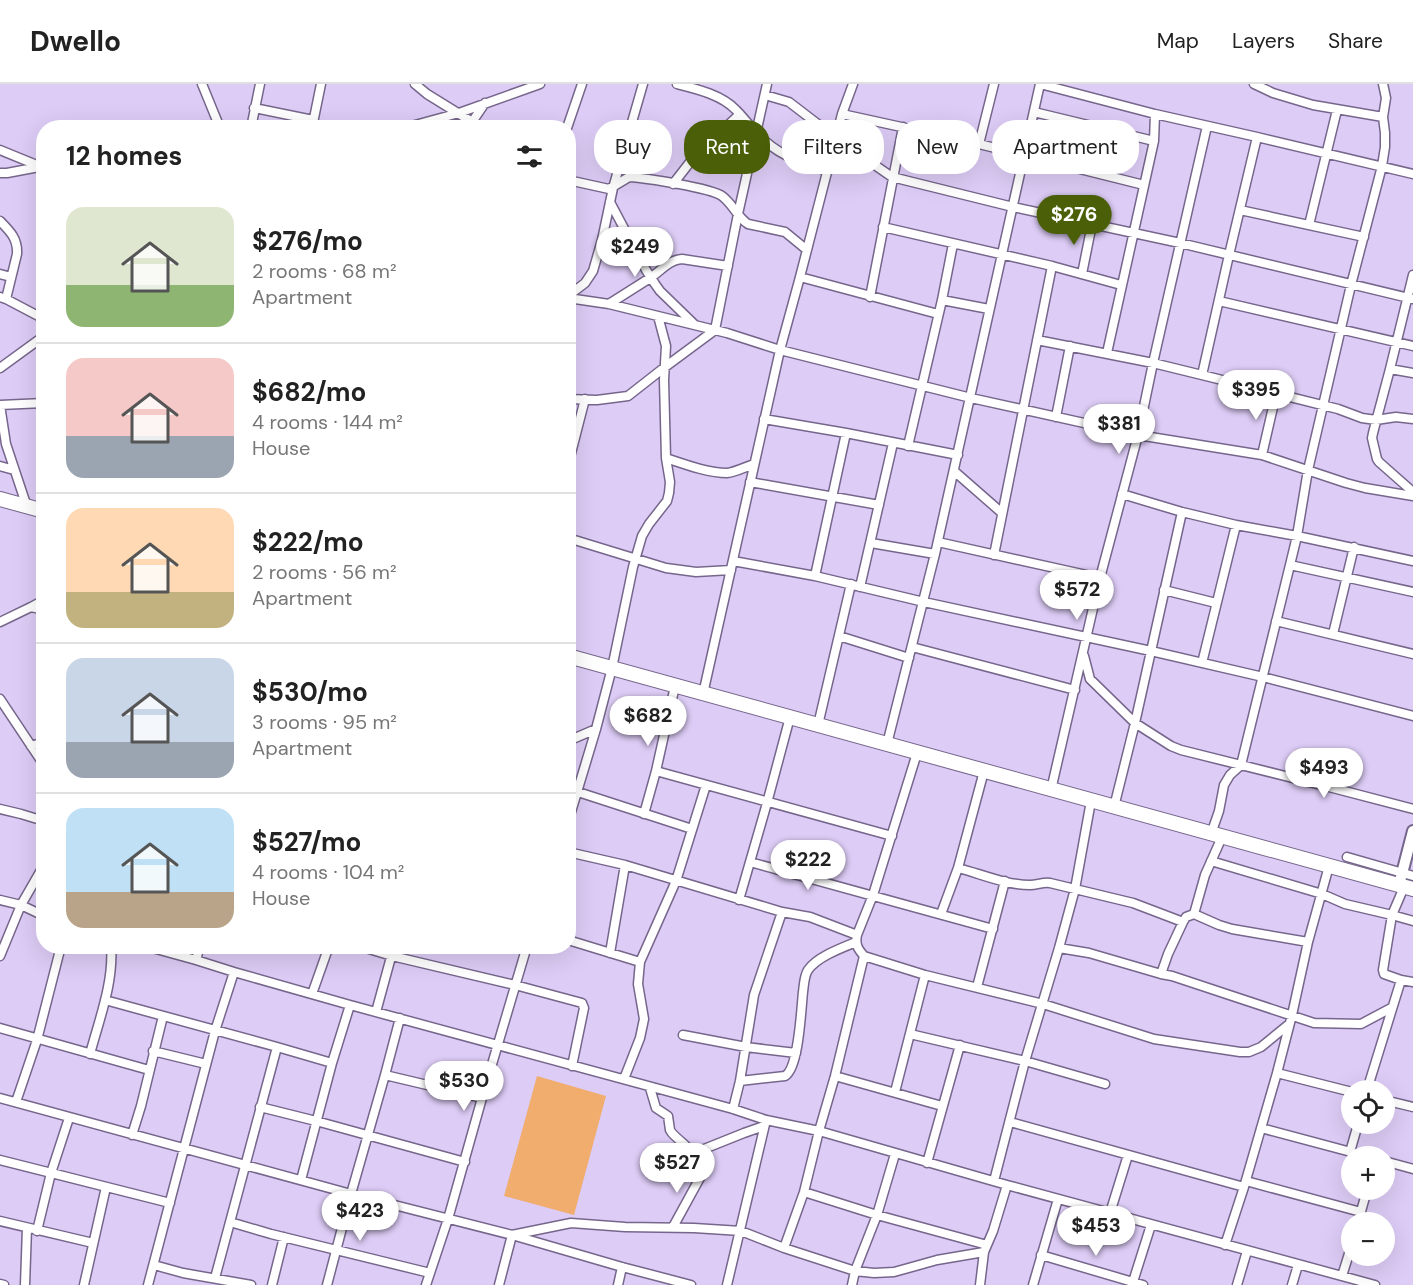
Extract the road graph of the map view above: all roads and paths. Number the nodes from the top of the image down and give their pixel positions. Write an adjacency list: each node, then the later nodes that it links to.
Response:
1 (202, 84): 25 (street)
2 (260, 84): 17 (street)
3 (321, 84): 28 (street)
4 (415, 84): 20 (street)
5 (540, 84): 16 (street)
6 (582, 84): 32 (street)
7 (643, 84): 62 (street)
8 (677, 84): 21 (street)
9 (767, 84): 15 (street)
10 (853, 84): 22 (street)
11 (994, 84): 41 (street)
12 (1040, 84): 19 (street); 23 (street)
13 (1254, 84): 18 (street)
14 (1383, 84): 24 (street)
15 (765, 95): 34 (street); 35 (street)
16 (486, 102): 20 (street); 31 (street)
17 (254, 108): 26 (street); 27 (street)
18 (1337, 110): 24 (street); 46 (street)
19 (1034, 112): 37 (street); 42 (street)
20 (459, 113): 29 (street); 30 (street)
21 (740, 114): 33 (street); 60 (street)
22 (842, 114): 36 (street); 38 (street)
23 (1155, 114): 39 (street); 42 (street)
24 (1383, 117): 49 (street)
25 (217, 120)
26 (252, 120)
27 (298, 120)
28 (313, 120)
29 (433, 120)
30 (465, 120)
31 (473, 120)
32 (570, 120)
33 (745, 120)
34 (760, 120)
35 (812, 120)
36 (840, 120)
37 (1032, 120)
38 (896, 126)
39 (1207, 126): 40 (street); 73 (street)
40 (1257, 137): 46 (street); 65 (street)
41 (980, 140)
42 (1154, 141): 61 (street)
43 (770, 144): 45 (street)
44 (0, 150): 48 (street)
45 (782, 153)
46 (1327, 153): 49 (street); 69 (street)
47 (896, 159): 58 (street)
48 (36, 165)
49 (1382, 166): 57 (street); 72 (street)
50 (36, 169): 52 (street)
51 (884, 171): 58 (street)
52 (0, 173)
53 (748, 174): 66 (street)
54 (827, 174): 75 (street)
55 (1020, 174): 64 (street)
56 (1098, 174): 61 (street)
57 (1413, 174)
58 (892, 177): 64 (street); 70 (street)
59 (576, 182): 62 (street)
60 (673, 184): 62 (street); 66 (street)
61 (1144, 185): 71 (street)
62 (613, 188): 63 (street)
63 (610, 202): 84 (street); 88 (street)
64 (1013, 207): 68 (street); 76 (street)
65 (1240, 210): 69 (street); 77 (street)
66 (738, 214): 75 (street); 78 (street)
67 (0, 221): 83 (street)
68 (1092, 224): 71 (street); 81 (street)
69 (1309, 225): 72 (street)
70 (883, 227): 74 (street); 89 (street)
71 (1133, 233): 73 (street); 86 (street)
72 (1364, 237): 87 (street)
73 (1180, 243): 77 (street); 110 (street)
74 (953, 244): 76 (street); 93 (street)
75 (807, 250): 85 (street)
76 (1002, 254): 79 (street); 96 (street)
77 (1229, 255): 87 (street); 94 (street)
78 (728, 266): 84 (street); 101 (street)
79 (1052, 266): 81 (street); 103 (street)
80 (0, 274): 83 (street)
81 (1082, 274): 86 (street)
82 (1413, 275): 92 (street)
83 (11, 276): 90 (street)
84 (651, 278): 95 (street); 100 (street)
85 (800, 278): 89 (street); 108 (street)
86 (1121, 285): 109 (street)
87 (1351, 285): 92 (street); 102 (street)
88 (576, 290)
89 (870, 297): 97 (street)
90 (3, 298): 98 (street)
91 (576, 298): 95 (street)
92 (1410, 298): 105 (street)
93 (942, 300): 96 (street); 97 (street)
94 (1219, 301): 102 (street); 115 (street)
95 (609, 304): 99 (street)
96 (989, 309): 118 (street)
97 (938, 314): 116 (street)
98 (36, 315)
99 (658, 316): 100 (street); 111 (street)
100 (696, 325): 101 (street)
101 (715, 330): 108 (street); 111 (street)
102 (1340, 330): 105 (street); 122 (street)
103 (1037, 340): 106 (street); 123 (street)
104 (36, 342): 112 (street)
105 (1397, 343): 107 (street); 113 (street)
106 (1070, 346): 109 (street); 124 (street)
107 (1413, 346)
108 (780, 350): 116 (street); 125 (street)
109 (1107, 353): 110 (street)
110 (1153, 363): 115 (street); 130 (street)
111 (664, 367): 120 (street); 135 (street)
112 (0, 368)
113 (1390, 369): 114 (street); 127 (street)
114 (1413, 373)
115 (1202, 375): 117 (street)
116 (922, 385): 118 (street); 132 (street)
117 (1276, 394): 122 (street); 134 (street)
118 (971, 398): 123 (street); 133 (street)
119 (576, 399): 120 (street)
120 (585, 399): 129 (street)
121 (36, 404): 138 (street)
122 (1323, 405): 127 (street); 139 (street)
123 (1023, 410): 124 (street); 150 (street)
124 (1056, 417): 130 (street)
125 (764, 419): 128 (street); 136 (street)
126 (1413, 419): 127 (street)
127 (1376, 420): 143 (street)
128 (846, 433): 131 (street); 144 (street)
129 (576, 434)
130 (1138, 435): 134 (street); 142 (street)
131 (893, 442): 132 (street); 146 (street)
132 (908, 446): 133 (street)
133 (958, 455): 140 (street)
134 (1262, 455): 139 (street)
135 (666, 458): 136 (street); 159 (street)
136 (754, 464): 141 (street)
137 (0, 466): 138 (street)
138 (14, 470): 148 (street)
139 (1308, 470): 143 (street); 152 (street)
140 (954, 471): 150 (street); 154 (street)
141 (750, 482): 144 (street); 162 (street)
142 (1122, 494): 149 (street); 165 (street)
143 (1413, 494)
144 (833, 496): 146 (street); 163 (street)
145 (0, 499): 148 (highway)
146 (879, 505): 155 (street)
147 (0, 506): 148 (street)
148 (34, 506)
149 (1182, 512): 151 (street); 167 (street)
150 (1002, 513): 158 (street)
151 (1236, 525): 152 (street); 170 (street)
152 (1297, 536): 156 (street); 161 (street)
153 (576, 541): 159 (street)
154 (938, 542): 157 (street); 158 (street)
155 (871, 543): 157 (street); 166 (street)
156 (1354, 547): 160 (street); 164 (street)
157 (935, 554): 169 (street)
158 (994, 555): 165 (street)
159 (635, 559): 162 (street); 186 (street)
160 (1413, 561)
161 (1290, 564): 164 (street); 174 (street)
162 (732, 565): 163 (street); 190 (street)
163 (815, 576): 166 (street)
164 (1346, 577): 168 (street); 176 (street)
165 (1100, 578): 178 (street)
166 (856, 586): 169 (street); 177 (street)
167 (1164, 590): 170 (street); 180 (street)
168 (1413, 592)
169 (924, 602): 178 (street); 179 (street)
170 (1216, 603): 185 (street)
171 (36, 604): 172 (street)
172 (31, 607): 173 (street); 175 (street)
173 (36, 608)
174 (1276, 621): 176 (street); 187 (street)
175 (0, 622)
176 (1333, 634): 182 (street)
177 (839, 636): 183 (street); 195 (street)
178 (1087, 637): 180 (street); 181 (street)
179 (912, 646): 183 (street); 189 (street)
180 (1150, 651): 185 (street); 194 (street)
181 (1083, 652): 189 (street); 194 (street)
182 (1413, 654)
183 (909, 658): 199 (street)
184 (576, 659): 186 (highway)
185 (1202, 663): 187 (street)
186 (612, 668): 188 (highway); 196 (street)
187 (1263, 677): 192 (street); 203 (street)
188 (675, 686): 190 (highway); 204 (street)
189 (1075, 690): 207 (street)
190 (704, 694): 193 (highway)
191 (0, 699): 200 (street)
192 (1413, 716)
193 (790, 717): 195 (highway); 211 (street)
194 (1135, 723): 203 (street); 212 (street)
195 (818, 725): 199 (highway)
196 (596, 729): 197 (street); 208 (street)
197 (576, 738)
198 (36, 744): 200 (street)
199 (886, 744): 202 (highway)
200 (31, 746): 201 (street)
201 (36, 753)
202 (917, 753): 205 (highway); 220 (street)
203 (1242, 765): 214 (street); 219 (street)
204 (656, 771): 206 (street); 215 (street)
205 (984, 771): 207 (highway); 227 (street)
206 (706, 785): 211 (street); 217 (street)
207 (1051, 790): 210 (highway)
208 (578, 792): 209 (street); 215 (street)
209 (576, 798)
210 (1091, 801): 212 (highway); 232 (street)
211 (767, 803): 220 (street); 224 (street)
212 (1114, 807): 219 (highway)
213 (0, 809): 216 (street)
214 (1413, 809)
215 (644, 814): 217 (street)
216 (36, 819)
217 (692, 829): 229 (street)
218 (1413, 831): 231 (street)
219 (1217, 835): 223 (street); 226 (highway)
220 (892, 836): 234 (street)
221 (576, 854): 225 (street)
222 (1347, 856): 231 (street)
223 (1211, 861): 233 (street); 241 (street)
224 (750, 862): 234 (street); 236 (street)
225 (626, 866): 229 (street); 251 (street)
226 (1329, 866): 231 (highway); 233 (street)
227 (958, 868): 230 (street); 240 (street)
228 (36, 879): 237 (street)
229 (676, 881): 236 (street); 263 (street)
230 (1005, 881): 232 (street); 245 (street)
231 (1406, 882): 242 (street)
232 (1075, 889): 244 (street); 250 (street)
233 (1322, 894): 242 (street); 249 (street)
234 (873, 895): 240 (street); 246 (street)
235 (0, 900): 237 (street)
236 (739, 900): 239 (street)
237 (21, 905): 238 (street); 247 (street)
238 (36, 912)
239 (782, 912): 246 (street); 289 (street)
240 (941, 914): 245 (street)
241 (1194, 914): 244 (street); 249 (street)
242 (1392, 915): 243 (street); 267 (street)
243 (1413, 921)
244 (1183, 922): 265 (street)
245 (993, 929): 270 (street)
246 (856, 939): 261 (street); 291 (street)
247 (3, 942): 259 (street)
248 (576, 942): 251 (street)
249 (1308, 942): 277 (street)
250 (1059, 948): 265 (street); 273 (street)
251 (610, 953): 263 (street)
252 (59, 954): 285 (street)
253 (111, 954): 272 (street)
254 (174, 954): 262 (street)
255 (198, 954): 262 (street)
256 (326, 954): 271 (street)
257 (385, 954): 260 (street)
258 (525, 954): 269 (street)
259 (0, 956)
260 (392, 956): 269 (street); 276 (street)
261 (864, 956): 266 (street); 300 (street)
262 (196, 960): 264 (street)
263 (640, 963): 301 (street)
264 (234, 972): 271 (street); 282 (street)
265 (1161, 974): 277 (street)
266 (925, 975): 270 (street); 283 (street)
267 (1401, 980): 268 (street); 275 (street)
268 (1413, 982)
269 (515, 985): 286 (street); 296 (street)
270 (977, 987): 273 (street)
271 (312, 994): 274 (street)
272 (105, 1000): 278 (street); 292 (street)
273 (1042, 1004): 280 (street); 293 (street)
274 (350, 1005): 276 (street); 294 (street)
275 (1391, 1008): 277 (street); 302 (street)
276 (376, 1012): 279 (street)
277 (1292, 1015): 280 (street)
278 (163, 1016): 282 (street); 290 (street)
279 (400, 1018): 286 (street); 299 (street)
280 (1288, 1025): 298 (street)
281 (0, 1029): 285 (street)
282 (215, 1031): 288 (street); 295 (street)
283 (910, 1034): 287 (street); 307 (street)
284 (683, 1035): 289 (street)
285 (38, 1040): 292 (street); 310 (street)
286 (497, 1045): 296 (street); 309 (street)
287 (960, 1045): 293 (street); 313 (street)
288 (277, 1047): 294 (street); 312 (street)
289 (746, 1047): 291 (street); 303 (street)
290 (153, 1051): 295 (street); 297 (street)
291 (796, 1053): 303 (street)
292 (90, 1054): 297 (street)
293 (1025, 1061): 304 (street); 318 (street)
294 (332, 1063): 317 (street)
295 (206, 1064): 324 (street)
296 (572, 1066): 301 (street)
297 (149, 1070): 322 (street)
298 (1277, 1073): 306 (street); 320 (street)
299 (385, 1075): 309 (street); 323 (street)
300 (835, 1076): 307 (street); 321 (street)
301 (624, 1079): 305 (street)
302 (1370, 1080)
303 (740, 1081): 315 (street)
304 (1104, 1084)
305 (651, 1088): 315 (street); 326 (street)
306 (1341, 1089)
307 (895, 1092): 313 (street)
308 (0, 1098): 310 (street)
309 (482, 1098): 330 (street)
310 (16, 1102): 316 (street)
311 (1395, 1103): 314 (street)
312 (260, 1107): 317 (street); 332 (street)
313 (942, 1107): 331 (street)
314 (1413, 1107)
315 (733, 1109): 319 (street)
316 (69, 1118): 322 (street); 335 (street)
317 (316, 1120): 323 (street); 336 (street)
318 (1010, 1122): 328 (street); 337 (street)
319 (765, 1123): 321 (street); 326 (street); 356 (street)
320 (1261, 1128): 325 (street); 338 (street)
321 (819, 1131): 327 (street); 341 (street)
322 (132, 1135): 324 (street)
323 (369, 1136): 330 (street); 342 (street)
324 (185, 1149): 332 (street); 345 (street)
325 (1341, 1150)
326 (694, 1154): 353 (street)
327 (895, 1154): 331 (street); 348 (street)
328 (1128, 1155): 338 (street); 347 (street)
329 (0, 1160): 335 (street)
330 (465, 1162): 349 (street)
331 (927, 1162): 337 (street)
332 (244, 1164): 336 (street); 351 (street)
333 (1395, 1164): 334 (street)
334 (1413, 1169)
335 (51, 1173): 340 (street); 355 (street)
336 (301, 1180): 342 (street)
337 (994, 1181): 339 (street)
338 (1245, 1184): 346 (street); 360 (street)
339 (1007, 1185): 343 (street); 362 (street)
340 (106, 1187): 345 (street); 359 (street)
341 (804, 1192): 348 (street); 361 (street)
342 (351, 1194): 349 (street); 363 (street)
343 (1058, 1199): 347 (street); 365 (street)
344 (1364, 1200): 346 (street)
345 (170, 1203): 366 (street)
346 (1361, 1212)
347 (1110, 1214): 352 (street)
348 (877, 1215): 362 (street); 370 (street)
349 (448, 1219): 357 (street); 371 (street)
350 (0, 1221): 354 (street)
351 (230, 1222): 358 (street); 373 (street)
352 (1150, 1225): 360 (street); 375 (street)
353 (673, 1227): 356 (street); 357 (street)
354 (27, 1228): 355 (street); 376 (street)
355 (38, 1231): 359 (street)
356 (741, 1231): 361 (street); 386 (street)
357 (512, 1234): 369 (street); 383 (street)
358 (284, 1237): 363 (street); 380 (street)
359 (93, 1243): 377 (street)
360 (1226, 1245): 364 (street)
361 (783, 1248): 370 (street)
362 (985, 1249): 370 (street); 388 (street)
363 (337, 1250): 371 (street); 381 (street)
364 (1247, 1251): 367 (street); 391 (street)
365 (1041, 1255): 375 (street); 389 (street)
366 (154, 1264): 373 (street); 378 (street)
367 (1299, 1265): 372 (street); 392 (street)
368 (1345, 1266): 372 (street)
369 (622, 1268): 374 (street); 384 (street)
370 (855, 1271): 387 (street)
371 (430, 1273): 382 (street)
372 (1342, 1276): 393 (street)
373 (214, 1278): 379 (street)
374 (652, 1280): 385 (street)
375 (1133, 1284): 390 (street)
376 (25, 1285)
377 (84, 1285)
378 (148, 1285)
379 (251, 1285)
380 (272, 1285)
381 (327, 1285)
382 (426, 1285)
383 (499, 1285)
384 (618, 1285)
385 (691, 1285)
386 (727, 1285)
387 (852, 1285)
388 (980, 1285)
389 (1033, 1285)
390 (1143, 1285)
391 (1237, 1285)
392 (1292, 1285)
393 (1375, 1285)

